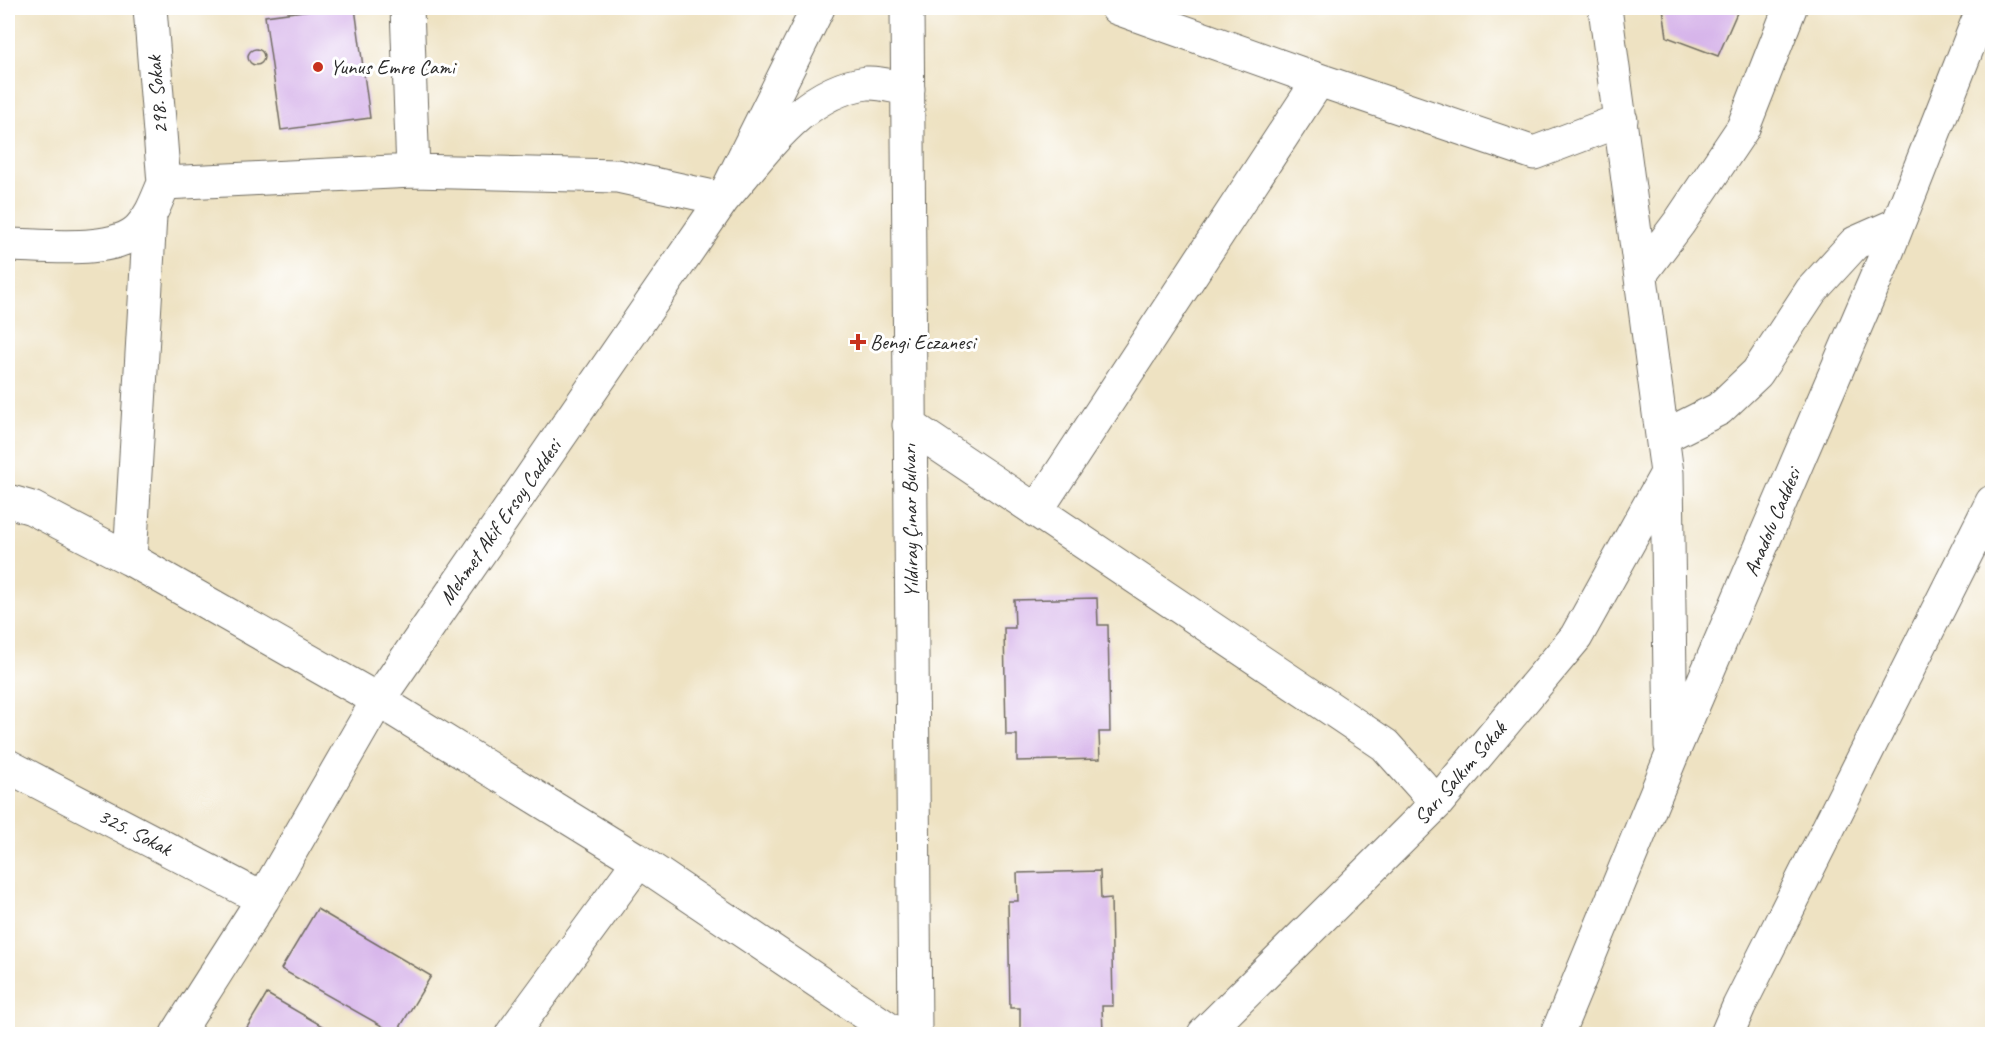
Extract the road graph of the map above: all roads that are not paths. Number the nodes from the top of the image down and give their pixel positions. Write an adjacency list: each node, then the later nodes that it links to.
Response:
1 (150, 8): 13 (street, 298. Sokak)
2 (407, 8): 12 (street)
3 (907, 8): 10 (street, Yıldıray Çınar Bulvarı)
4 (1117, 8): 9 (street)
5 (1605, 8): 11 (street)
6 (1790, 8): 18 (street)
7 (1983, 8): 16 (street, Anadolu Caddesi)
8 (820, 13): 14 (street, Mehmet Akif Ersoy Caddesi)
9 (1319, 80): 11 (street); 24 (street)
10 (908, 89): 14 (street); 19 (street, Yıldıray Çınar Bulvarı)
11 (1621, 120): 18 (street)
12 (413, 171): 13 (street); 14 (street)
13 (164, 183): 15 (street)
14 (723, 199): 26 (street, Mehmet Akif Ersoy Caddesi)
15 (150, 216): 17 (street); 25 (street)
16 (1898, 224): 20 (street); 27 (street, Anadolu Caddesi)
17 (8, 245)
18 (1642, 272): 20 (street)
19 (909, 425): 24 (street); 35 (street, Yıldıray Çınar Bulvarı)
20 (1663, 438): 21 (street)
21 (1667, 473): 27 (street); 29 (street, Sarı Salkım Sokak)
22 (8, 501): 25 (street)
23 (1992, 502): 38 (street)
24 (1036, 511): 29 (street)
25 (130, 559): 26 (street)
26 (378, 700): 30 (street); 31 (street, Mehmet Akif Ersoy Caddesi)
27 (1671, 757): 37 (street, Anadolu Caddesi)
28 (8, 766): 31 (street, 325. Sokak)
29 (1437, 803): 36 (street, Sarı Salkım Sokak)
30 (639, 861): 33 (street); 34 (street)
31 (262, 898): 32 (street, Mehmet Akif Ersoy Caddesi)
32 (177, 1035)
33 (512, 1035)
34 (896, 1035)
35 (915, 1035)
36 (1204, 1035)
37 (1557, 1035)
38 (1727, 1035)

